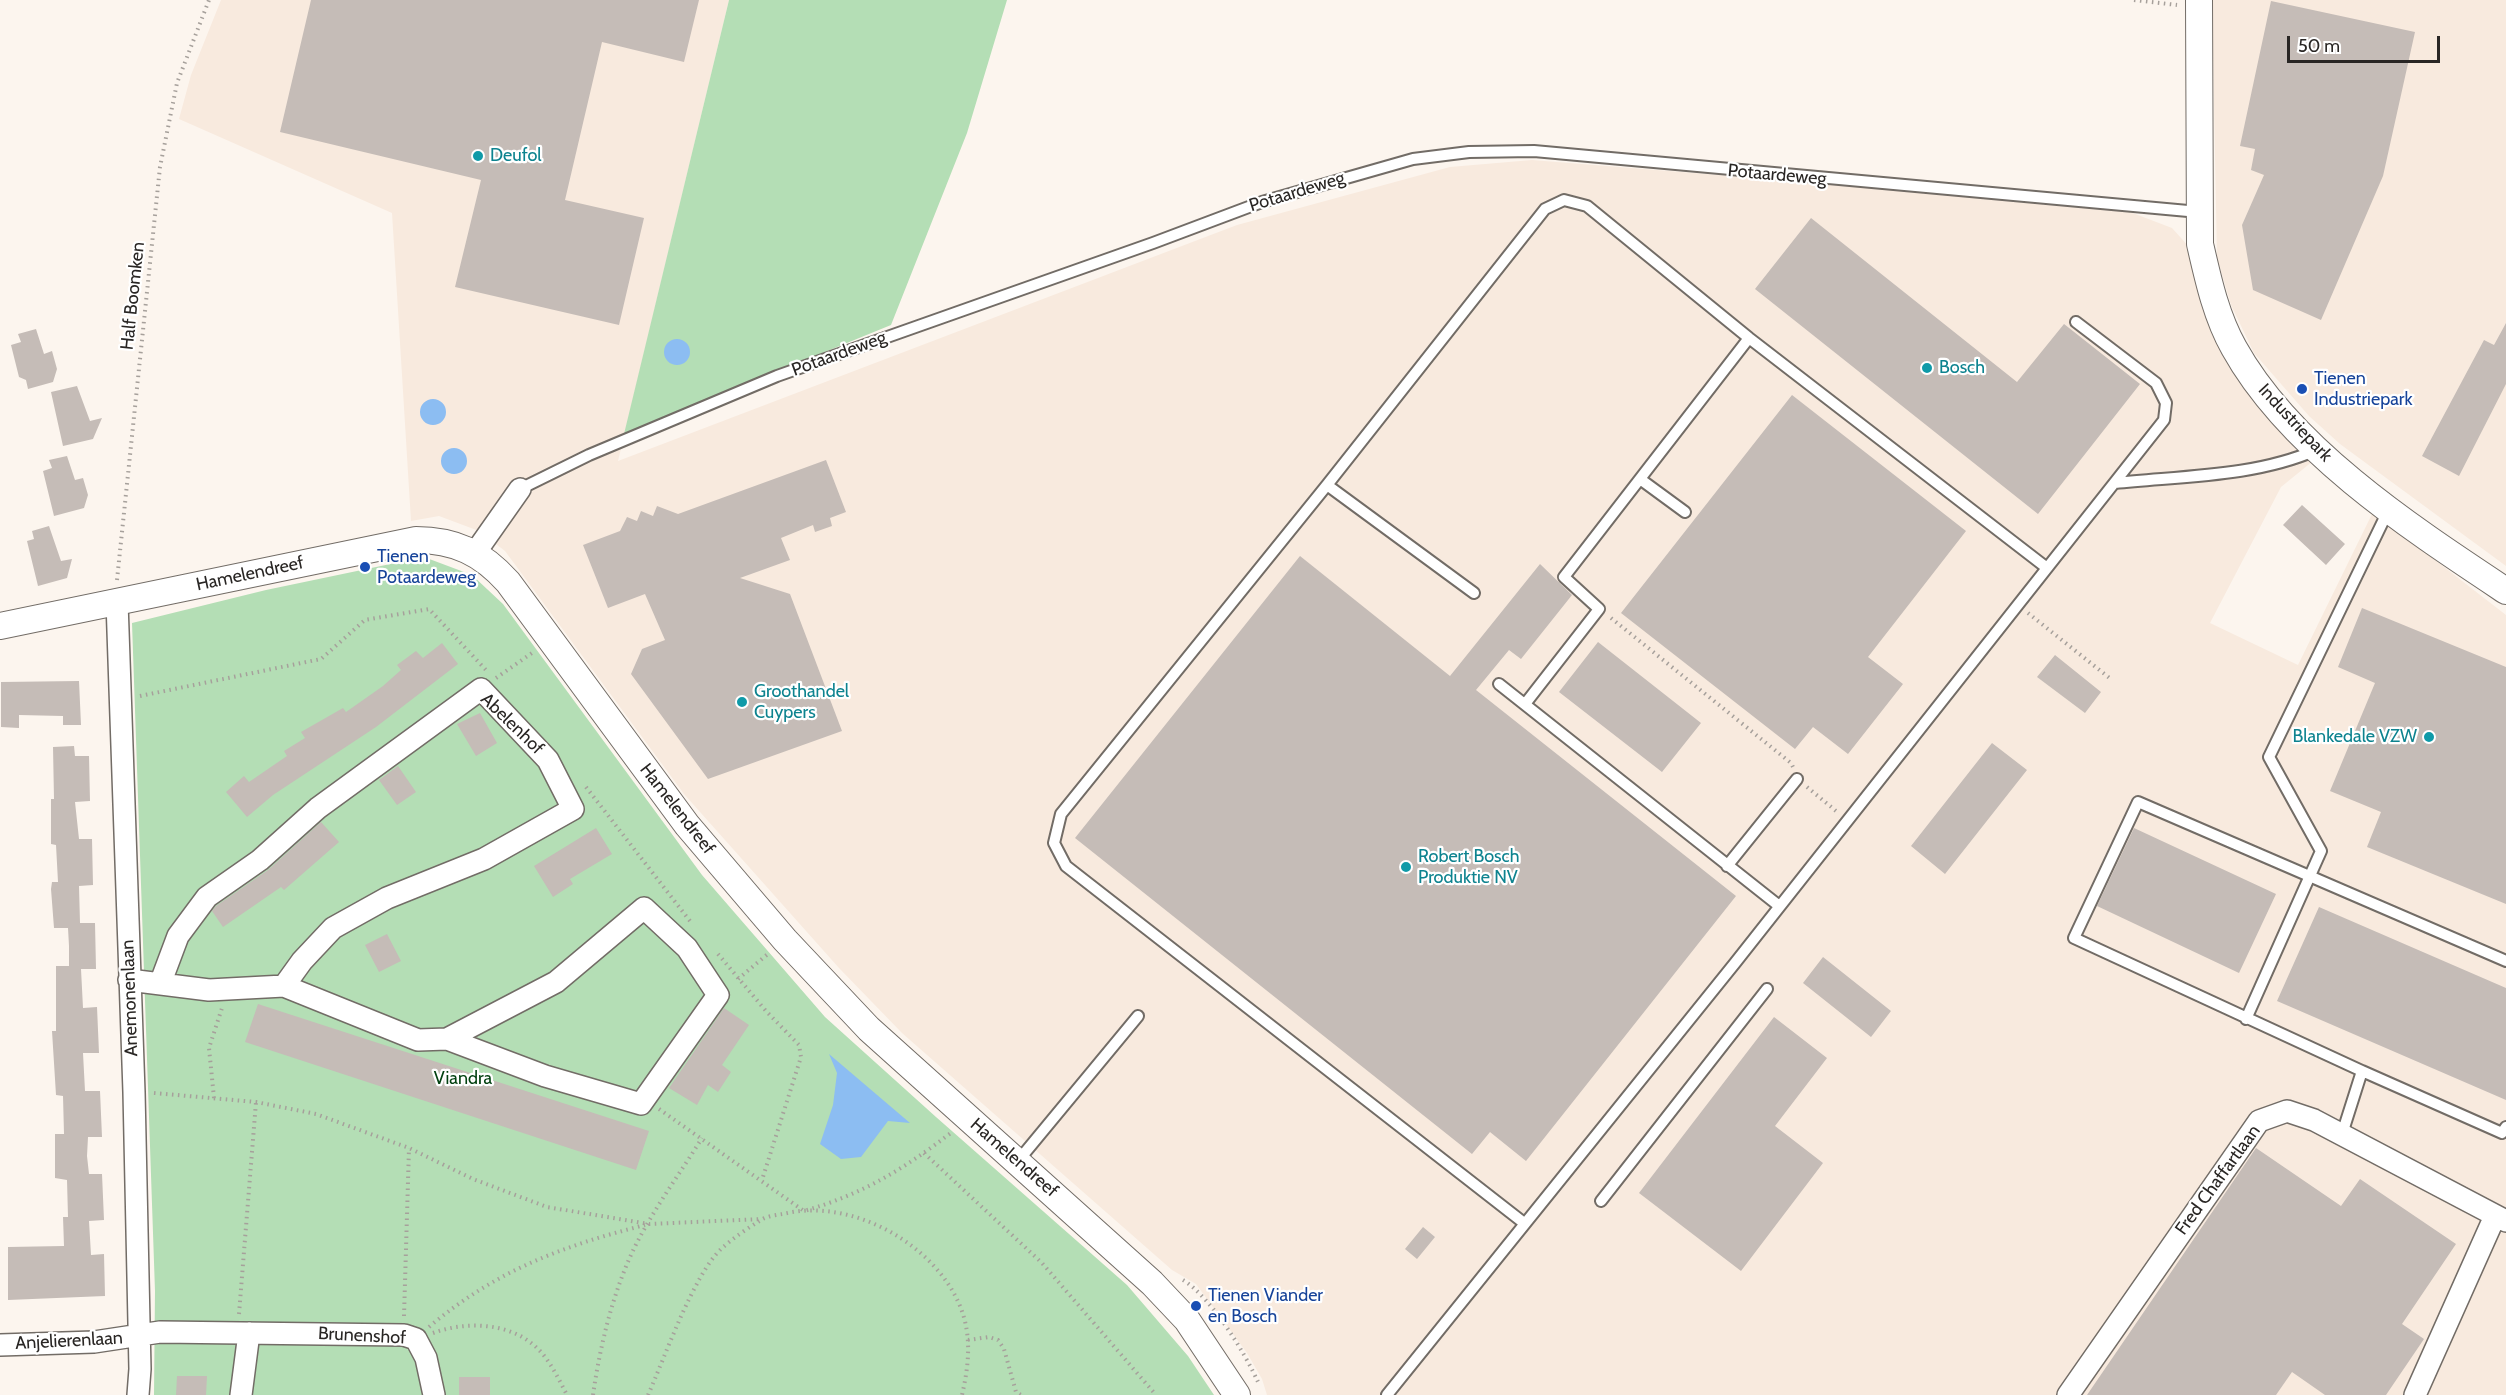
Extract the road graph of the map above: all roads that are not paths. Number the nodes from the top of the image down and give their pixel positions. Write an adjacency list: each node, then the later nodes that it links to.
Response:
1 (2198, 3): 2 (street, Industriepark)
2 (2199, 212): 5 (street, Industriepark); 9 (lane, Potaardeweg)
3 (2076, 322): 7 (lane)
4 (1749, 338): 6 (lane); 8 (lane); 13 (lane)
5 (2316, 450): 7 (lane); 10 (street, Industriepark)
6 (1640, 479): 11 (lane); 19 (lane)
7 (2115, 483): 13 (lane)
8 (1328, 485): 15 (lane); 38 (lane)
9 (520, 489): 12 (street, Potaardeweg)
10 (2390, 509): 14 (street, Industriepark); 22 (lane)
11 (1685, 512)
12 (475, 553): 16 (street, Hamelendreef); 35 (street, Hamelendreef)
13 (2047, 568): 23 (lane)
14 (2506, 591)
15 (1474, 593)
16 (117, 602): 17 (street, Hamelendreef); 25 (street, Anemonenlaan)
17 (1, 621)
18 (1499, 684): 19 (lane)
19 (1525, 704): 21 (lane)
20 (1797, 779): 21 (lane)
21 (1727, 866): 23 (lane)
22 (2310, 877): 24 (lane); 30 (lane); 30 (lane)
23 (1779, 905): 38 (lane)
24 (2506, 961)
25 (129, 980): 26 (street); 40 (street, Anemonenlaan)
26 (160, 984): 27 (street); 27 (street, Abelenhof)
27 (284, 986): 31 (street)
28 (1767, 989): 36 (lane)
29 (1138, 1016): 35 (lane)
30 (2246, 1019): 32 (lane)
31 (447, 1039): 31 (street)
32 (2361, 1071): 33 (lane); 34 (lane)
33 (2506, 1127)
34 (2342, 1134): 37 (street, Fred Chaffartlaan); 47 (street, Fred Chaffartlaan)
35 (1018, 1161): 42 (street, Hamelendreef)
36 (1601, 1201)
37 (2500, 1218): 48 (street, Fred Chaffartlaan)
38 (1524, 1223): 46 (lane)
39 (243, 1333): 40 (street, Brunenshof); 44 (street); 45 (street, Brunenshof)
40 (138, 1337): 41 (street, Anjelierenlaan); 43 (street, Anemonenlaan)
41 (0, 1345)
42 (1236, 1394)
43 (138, 1395)
44 (241, 1395)
45 (434, 1395)
46 (1386, 1395)
47 (2068, 1395)
48 (2415, 1395)

